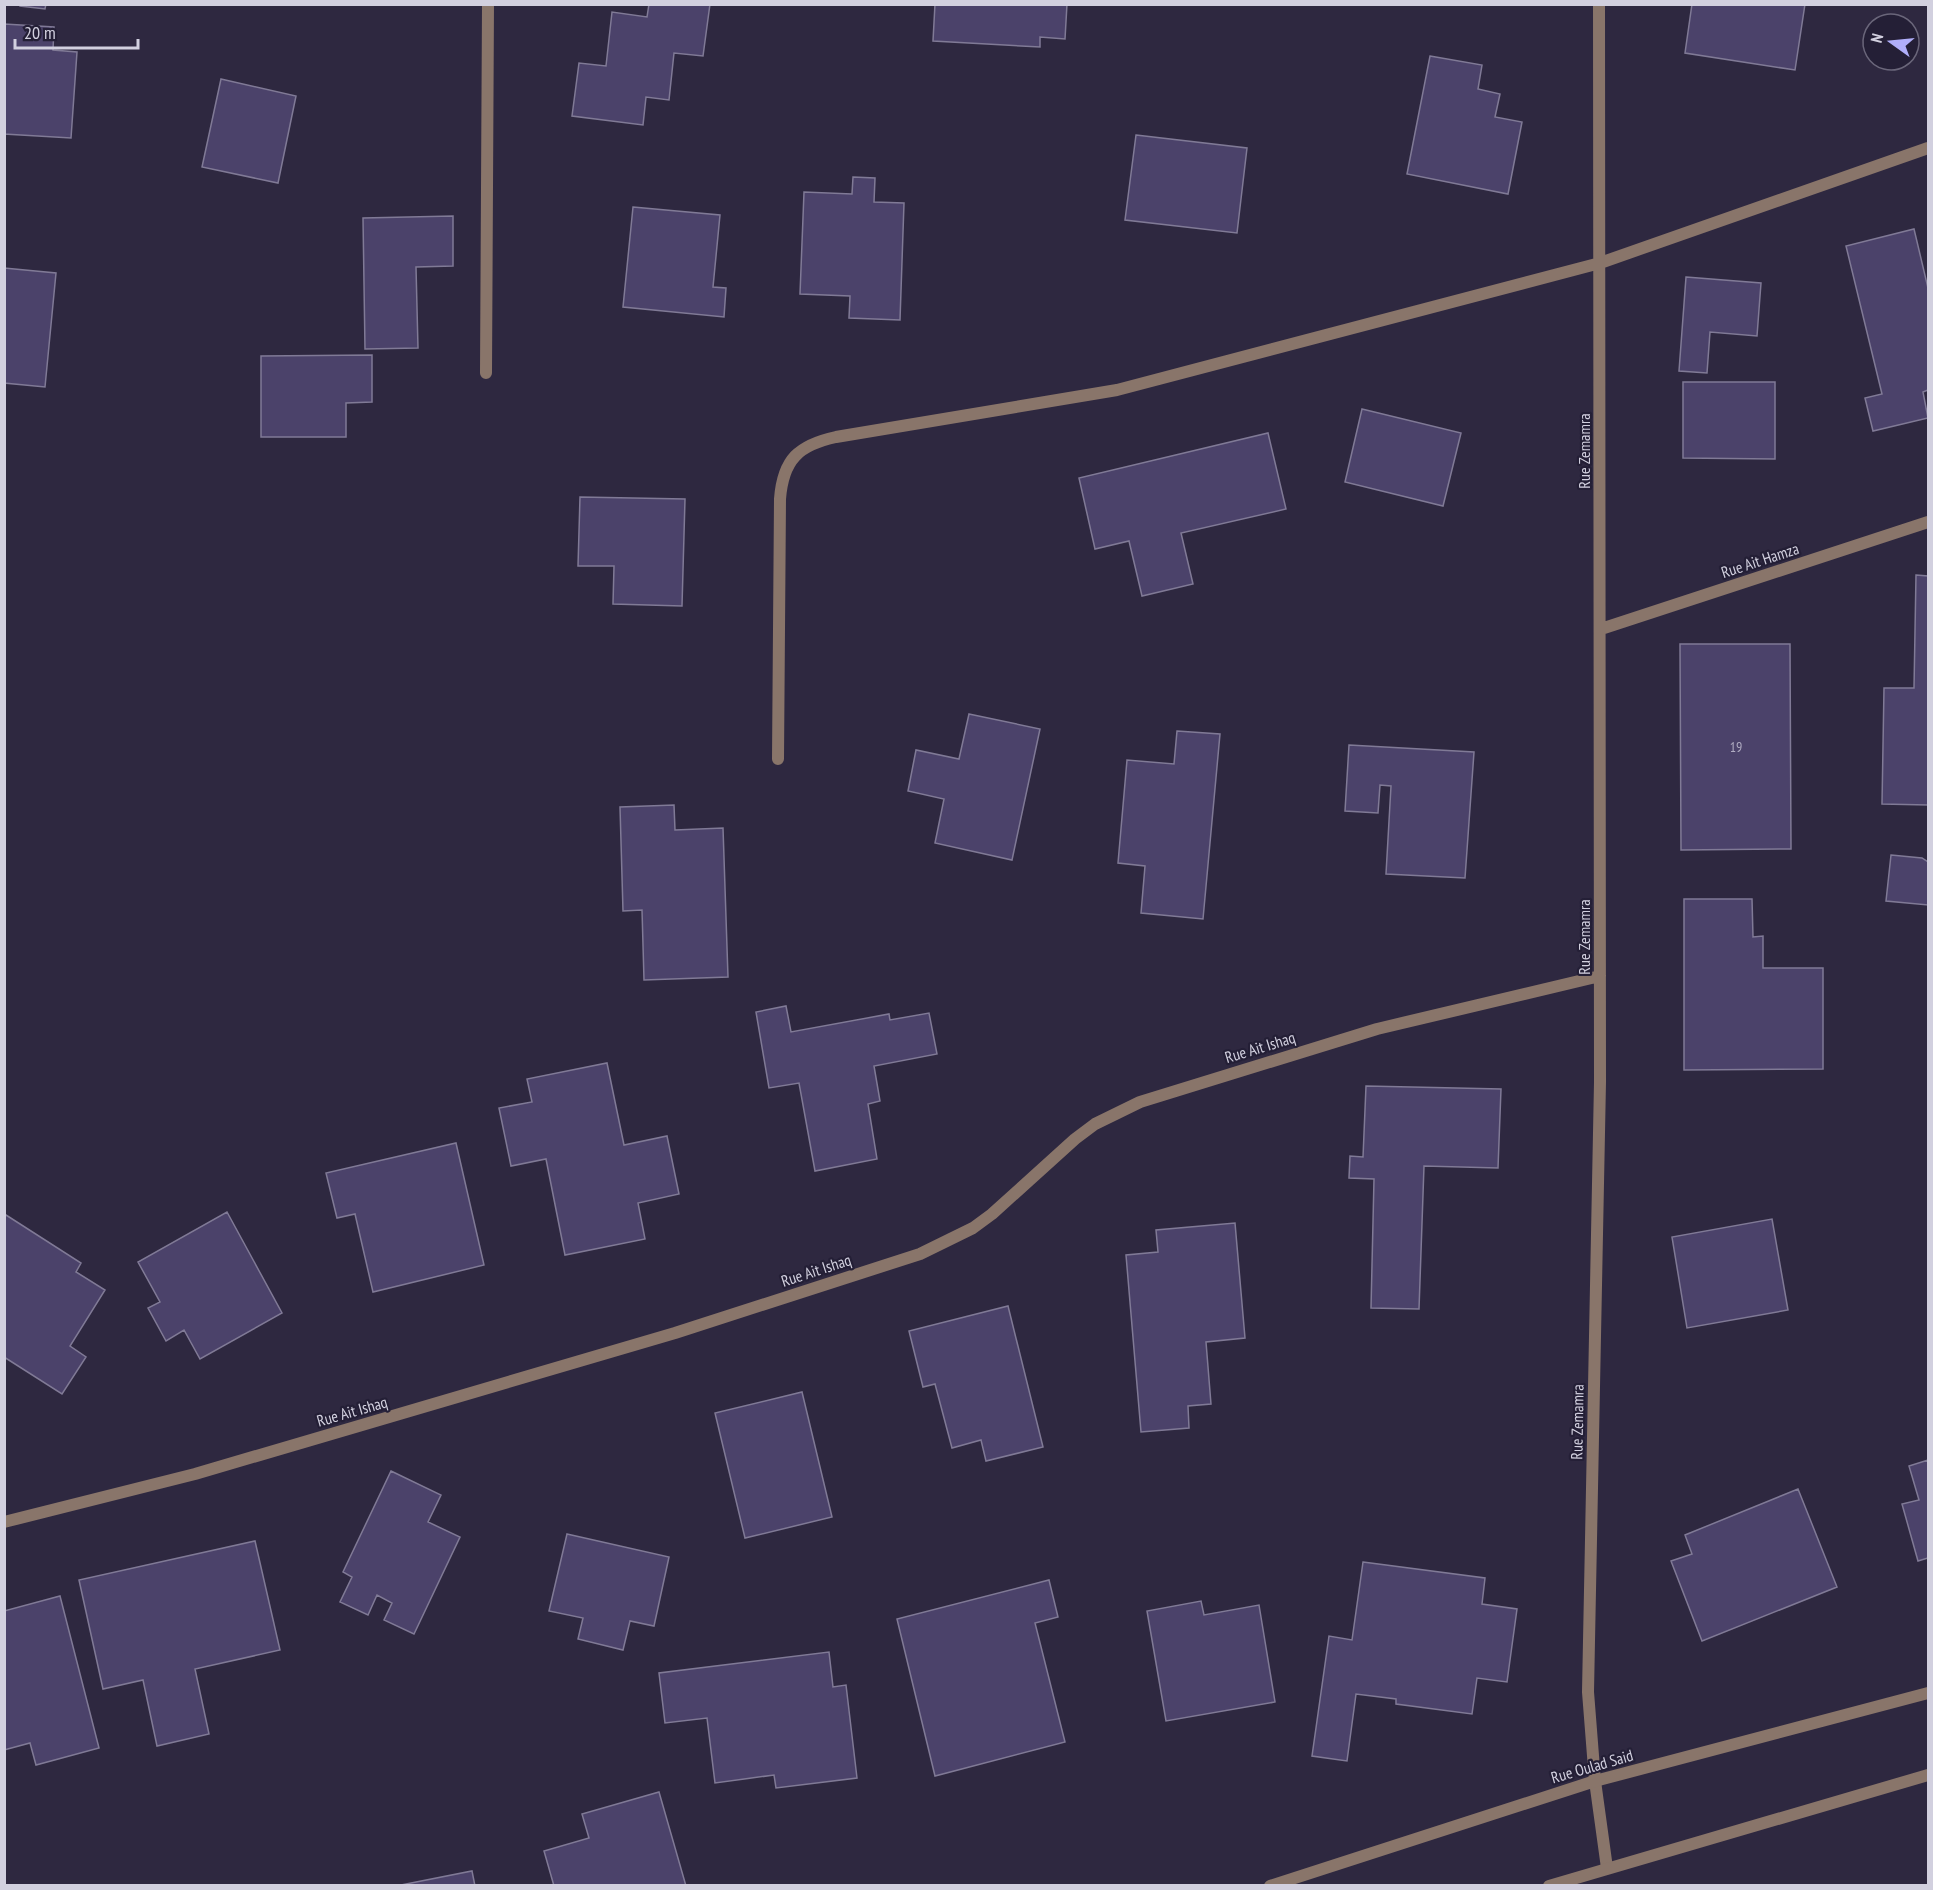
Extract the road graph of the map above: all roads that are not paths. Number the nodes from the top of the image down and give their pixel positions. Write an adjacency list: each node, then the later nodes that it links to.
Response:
1 (488, 4): 5 (street)
2 (1599, 4): 4 (street, Rue Zemamra)
3 (1929, 148): 4 (street)
4 (1600, 262): 7 (street, Rue Zemamra); 8 (street)
5 (486, 373)
6 (1929, 522): 7 (street, Rue Ait Hamza)
7 (1601, 629): 9 (street, Rue Zemamra)
8 (778, 759)
9 (1600, 976): 10 (street, Rue Ait Ishaq); 13 (street, Rue Zemamra)
10 (4, 1522)
11 (1929, 1693): 13 (street, Rue Oulad Said)
12 (1929, 1775): 14 (street)
13 (1595, 1781): 14 (street, Rue Zemamra); 15 (street, Rue Oulad Said)
14 (1607, 1868): 16 (street)
15 (1270, 1886)
16 (1549, 1886)

